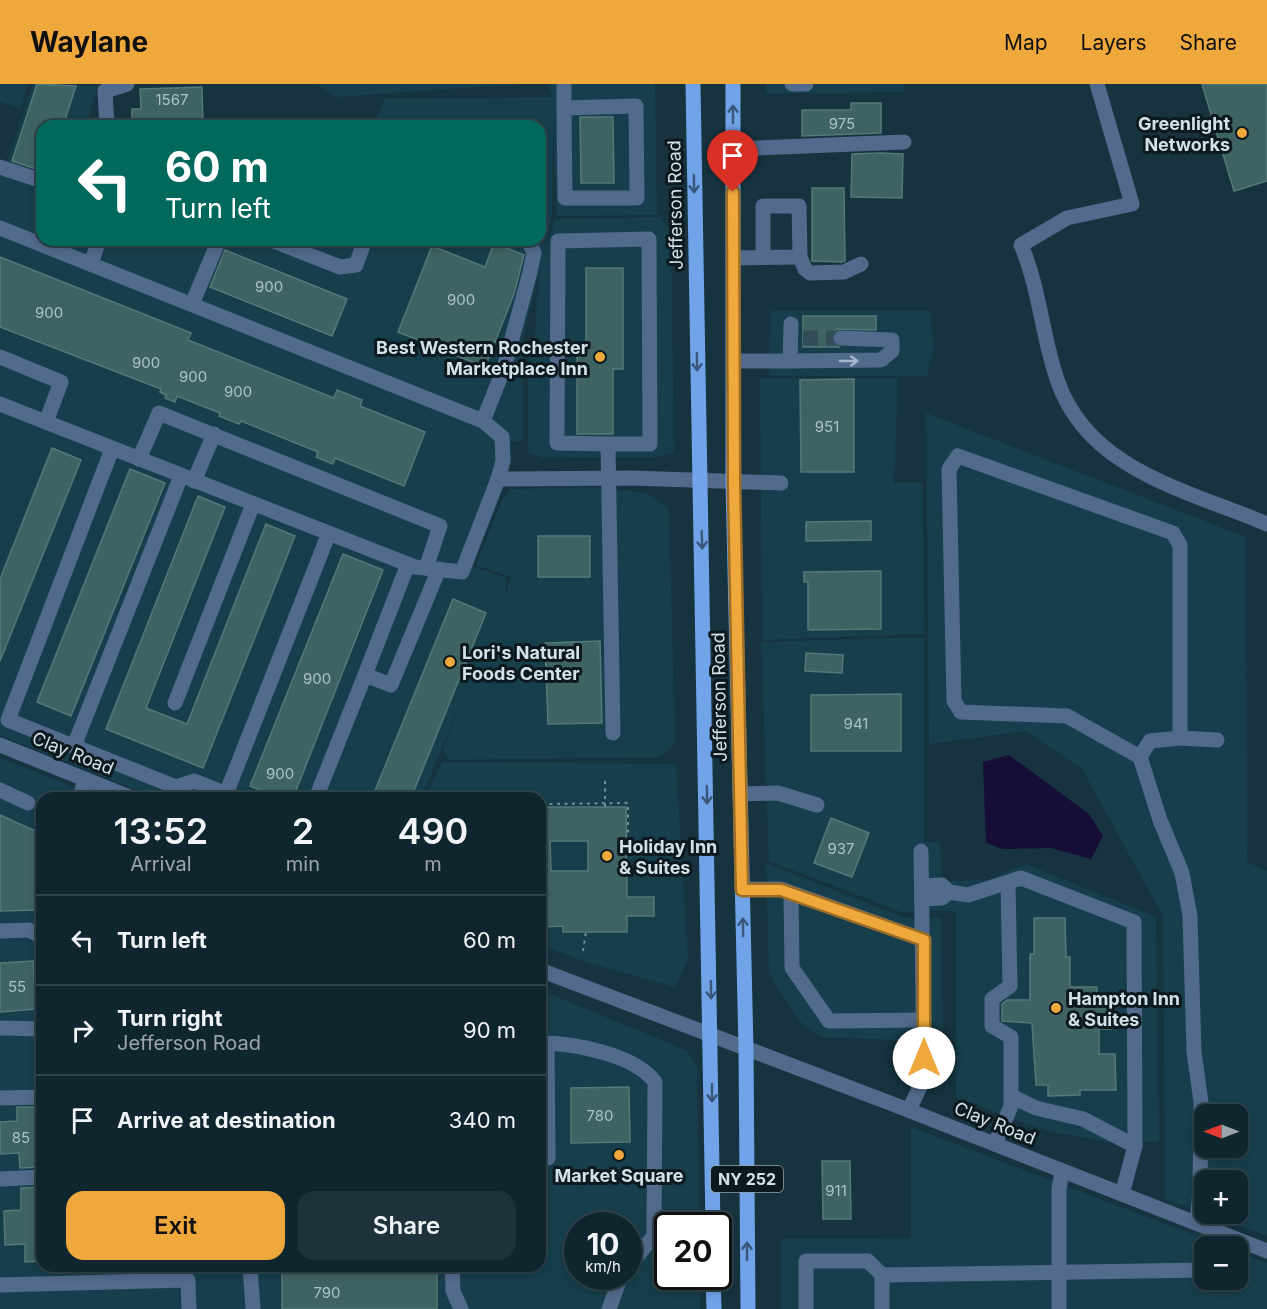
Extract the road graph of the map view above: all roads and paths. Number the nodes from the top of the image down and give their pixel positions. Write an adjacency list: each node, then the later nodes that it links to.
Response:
1 (128, 84): 10 (street)
2 (564, 84): 9 (street)
3 (693, 84): 44 (main road, Jefferson Road / NY 252, one-way to 44)
4 (733, 84): 12 (main road, Jefferson Road / NY 252, one-way to 4)
5 (792, 84): 6 (street)
6 (800, 84): 7 (street)
7 (806, 84)
8 (1097, 84): 48 (street)
9 (564, 111): 9 (street)
10 (107, 120)
11 (904, 142): 12 (street)
12 (733, 149): 25 (main road, Jefferson Road / NY 252)
13 (0, 167): 14 (street)
14 (36, 180)
15 (0, 228): 16 (street)
16 (36, 242)
17 (46, 246): 26 (street)
18 (97, 246): 26 (street)
19 (216, 246): 28 (street)
20 (286, 246): 21 (street)
21 (363, 246)
22 (531, 246): 35 (street)
23 (763, 257): 24 (street); 24 (street); 25 (street)
24 (800, 257): 27 (street)
25 (733, 258): 32 (main road, Jefferson Road / NY 252)
26 (91, 264): 28 (street)
27 (861, 264)
28 (192, 304): 35 (street)
29 (795, 334): 33 (street)
30 (841, 338): 33 (street, one-way to 30)
31 (0, 357): 36 (street)
32 (734, 361): 33 (street); 45 (main road, Jefferson Road / NY 252)
33 (790, 361)
34 (0, 404): 36 (street)
35 (483, 421): 43 (street)
36 (46, 422): 39 (street)
37 (214, 434): 40 (street); 41 (street); 51 (street)
38 (608, 444): 38 (street); 42 (street)
39 (112, 449): 40 (street); 58 (street)
40 (139, 459): 41 (street)
41 (188, 478): 47 (street); 58 (street)
42 (610, 478): 43 (street); 44 (street); 54 (street)
43 (498, 479): 51 (street)
44 (700, 482): 45 (street); 88 (main road, Jefferson Road / NY 252, one-way to 88)
45 (734, 483): 46 (street); 68 (main road, Jefferson Road / NY 252)
46 (781, 483)
47 (253, 504): 49 (street); 53 (street)
48 (1267, 524)
49 (329, 533): 50 (street); 66 (street)
50 (408, 564): 51 (street); 52 (street)
51 (432, 569): 52 (street)
52 (364, 675): 67 (street)
53 (175, 703)
54 (613, 734)
55 (1180, 738): 56 (street); 59 (street); 59 (street)
56 (1217, 740)
57 (0, 746): 60 (street, Clay Road)
58 (74, 746): 65 (street)
59 (1140, 757): 99 (street)
60 (85, 779): 63 (street); 64 (street, Clay Road)
61 (605, 781): 71 (path)
62 (0, 790): 69 (street)
63 (82, 792)
64 (117, 792)
65 (222, 792)
66 (233, 792)
67 (318, 792)
68 (740, 794): 72 (street); 76 (main road, Jefferson Road / NY 252)
69 (28, 803)
70 (546, 804): 71 (path)
71 (605, 805): 74 (path)
72 (817, 805)
73 (921, 851): 77 (street)
74 (628, 875)
75 (1008, 883): 77 (street); 92 (street); 97 (street)
76 (742, 890): 78 (street); 90 (main road, Jefferson Road / NY 252, one-way to 76)
77 (922, 892): 82 (street)
78 (791, 893): 82 (street); 85 (street)
79 (0, 931): 81 (street)
80 (586, 932): 83 (path)
81 (36, 934)
82 (924, 940): 85 (street)
83 (583, 951)
84 (546, 972): 88 (street, Clay Road)
85 (924, 1020): 95 (street)
86 (0, 1028): 87 (street)
87 (36, 1029)
88 (711, 1035): 90 (street, Clay Road); 104 (main road, Jefferson Road / NY 252, one-way to 104)
89 (546, 1043): 109 (street)
90 (746, 1049): 95 (street, Clay Road); 124 (main road, Jefferson Road / NY 252, one-way to 90)
91 (36, 1096): 93 (street)
92 (1011, 1096): 96 (street); 97 (street)
93 (0, 1098)
94 (546, 1100): 98 (street)
95 (909, 1110): 96 (street, Clay Road)
96 (995, 1144): 100 (street, Clay Road)
97 (1135, 1146): 103 (street)
98 (548, 1158)
99 (1200, 1170)
100 (1062, 1171): 103 (street, Clay Road); 114 (street)
101 (36, 1177): 102 (street)
102 (0, 1179)
103 (1122, 1194): 105 (street, Clay Road)
104 (713, 1212)
105 (1194, 1221)
106 (1200, 1224): 107 (street, Clay Road)
107 (1216, 1236)
108 (1248, 1246): 110 (street, Clay Road)
109 (642, 1251)
110 (1267, 1251)
111 (1194, 1270): 114 (street)
112 (250, 1272): 120 (street)
113 (452, 1272): 121 (street)
114 (1059, 1273): 115 (street); 127 (street)
115 (882, 1275): 125 (street); 126 (street)
116 (0, 1285): 119 (street)
117 (616, 1290): 122 (street)
118 (713, 1290): 123 (main road)
119 (189, 1309)
120 (253, 1309)
121 (461, 1309)
122 (609, 1309)
123 (714, 1309)
124 (748, 1309)
125 (806, 1309)
126 (882, 1309)
127 (1059, 1309)

